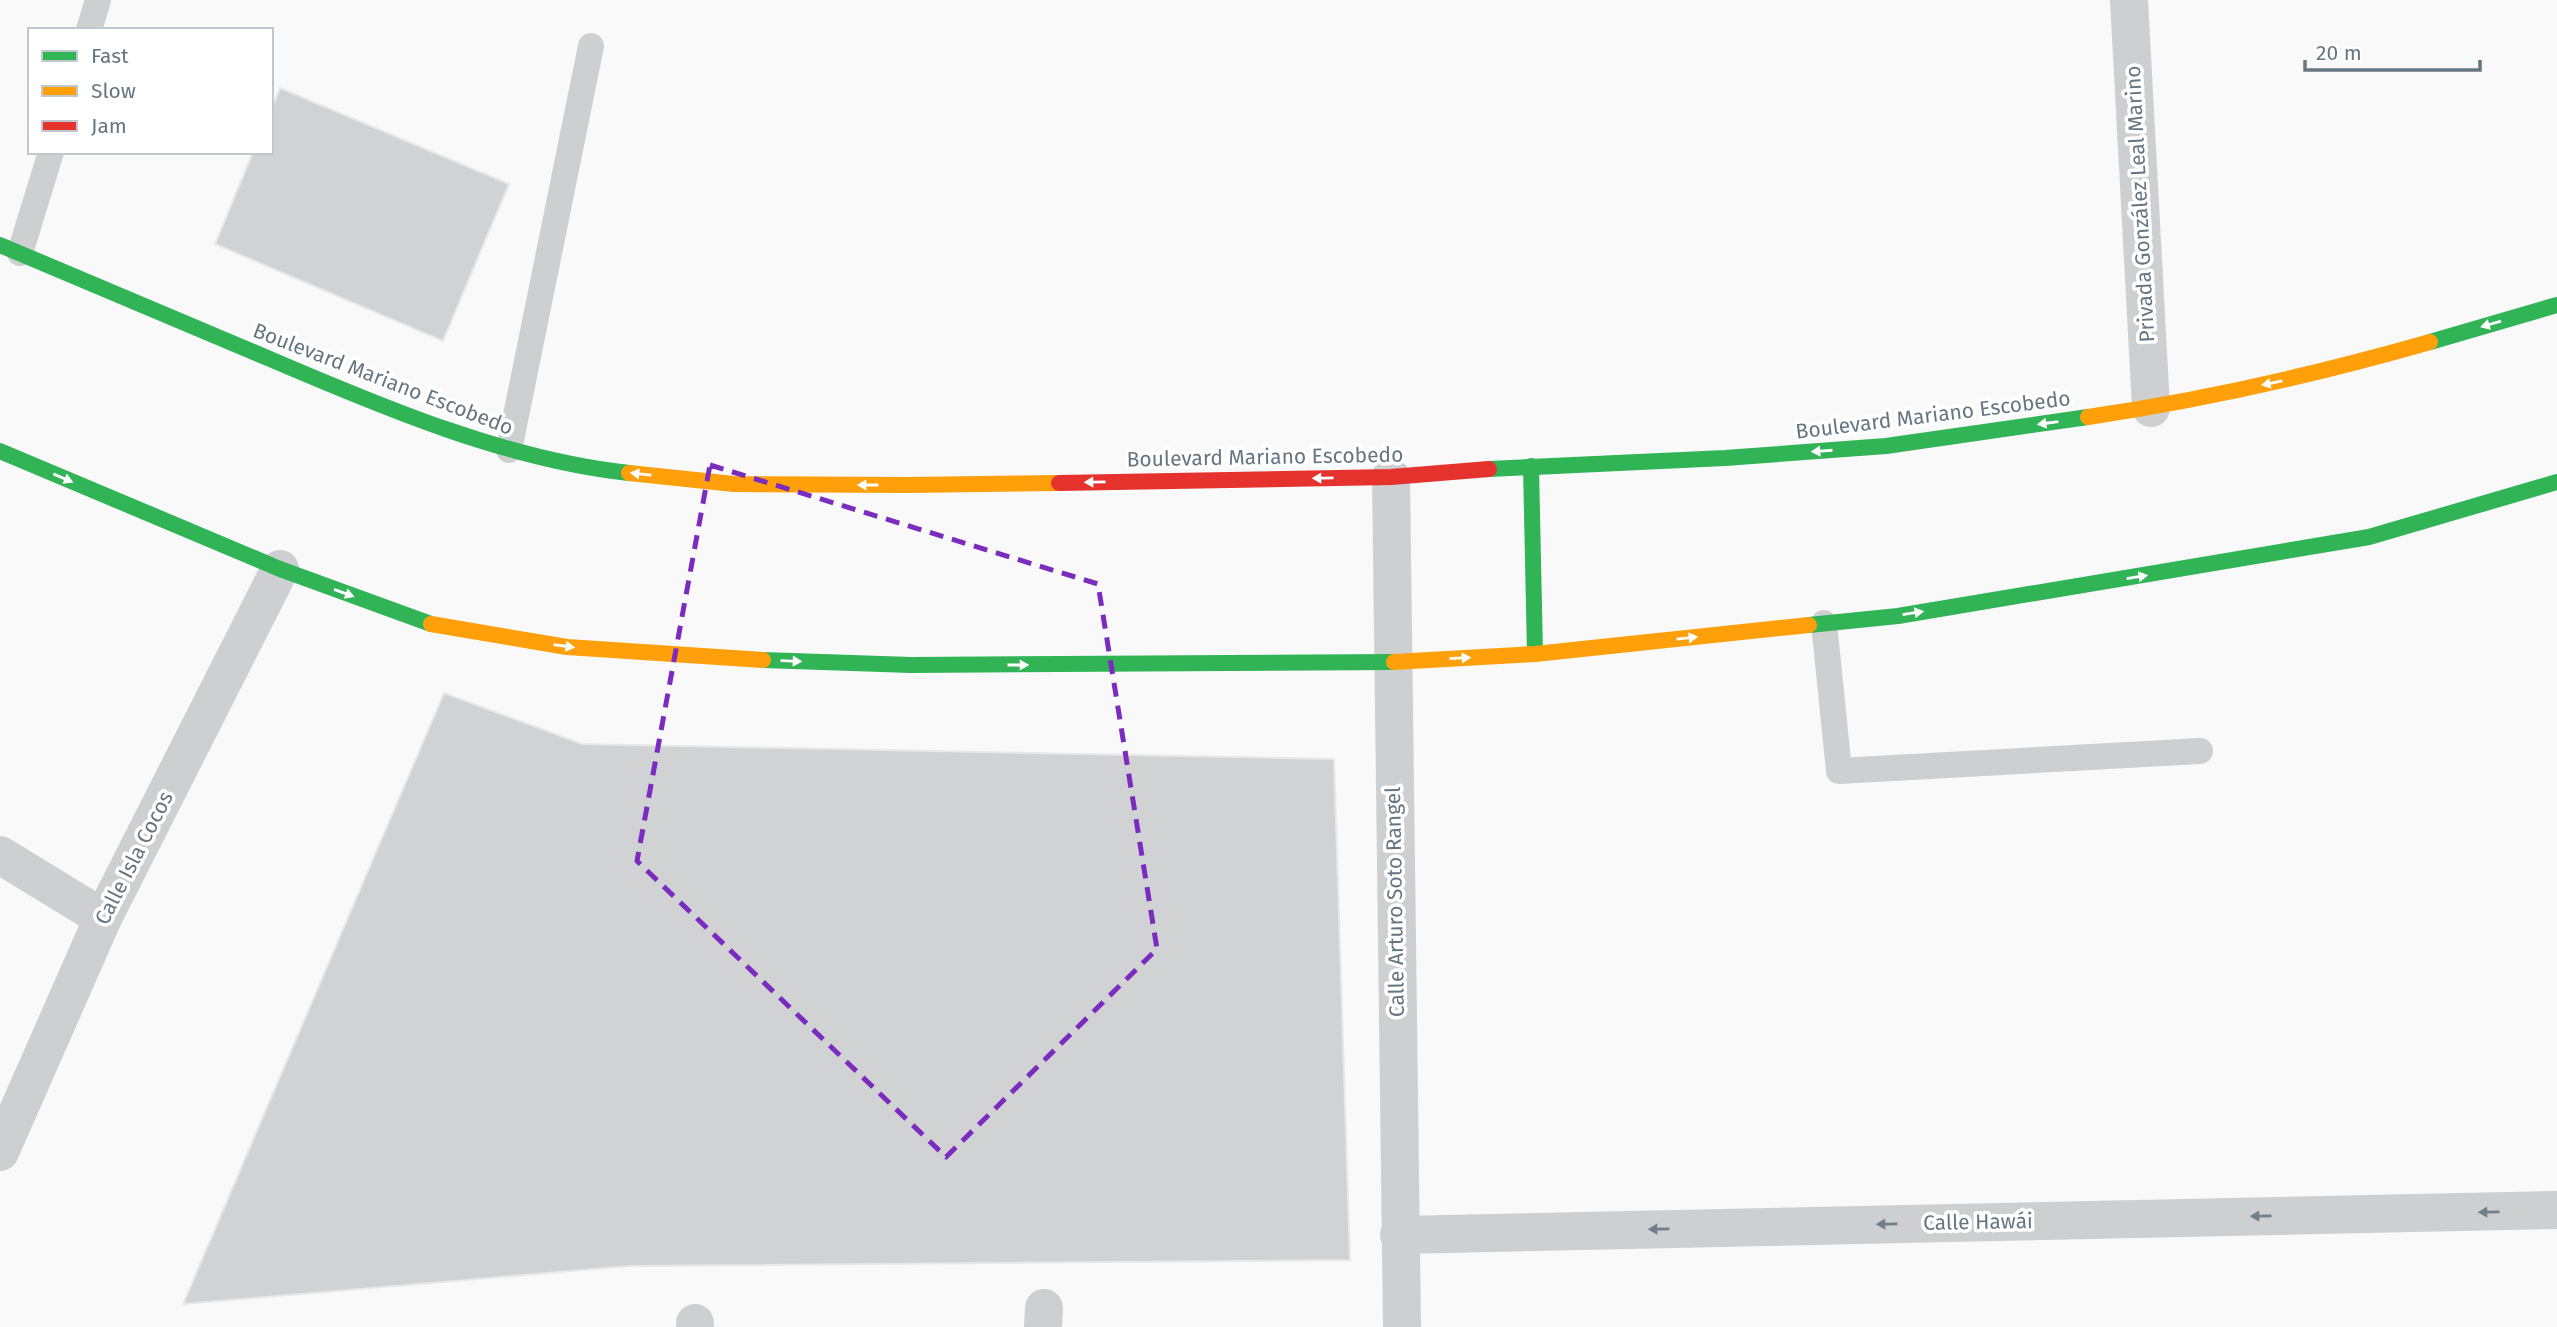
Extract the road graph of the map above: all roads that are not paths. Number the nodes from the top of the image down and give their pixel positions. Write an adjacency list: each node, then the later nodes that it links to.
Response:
1 (98, 0): 3 (lane)
2 (2129, 0): 8 (street, Privada González Leal Marino)
3 (90, 28)
4 (591, 46): 9 (lane)
5 (50, 154): 6 (lane)
6 (10, 249): 9 (street, Boulevard Mariano Escobedo)
7 (2557, 305): 8 (street, Boulevard Mariano Escobedo, one-way to 8)
8 (2151, 408): 11 (street, Boulevard Mariano Escobedo, one-way to 11)
9 (509, 450): 12 (street, Boulevard Mariano Escobedo, one-way to 9)
10 (0, 451): 14 (street, one-way to 14)
11 (1531, 466): 12 (street, Boulevard Mariano Escobedo); 16 (street)
12 (1391, 477): 17 (street, Calle Arturo Soto Rangel)
13 (2557, 482): 15 (street, one-way to 13)
14 (280, 569): 17 (street, one-way to 17); 20 (street, Calle Isla Cocos)
15 (1824, 623): 16 (street, one-way to 15); 18 (lane)
16 (1535, 654): 17 (street, one-way to 16)
17 (1392, 662): 23 (street, Calle Arturo Soto Rangel)
18 (2200, 751)
19 (0, 855): 20 (street)
20 (103, 918): 21 (street, Calle Isla Cocos)
21 (0, 1152)
22 (2557, 1210): 23 (street, Calle Hawái, one-way to 23)
23 (1399, 1235): 24 (street, Calle Arturo Soto Rangel)
24 (1402, 1327)

